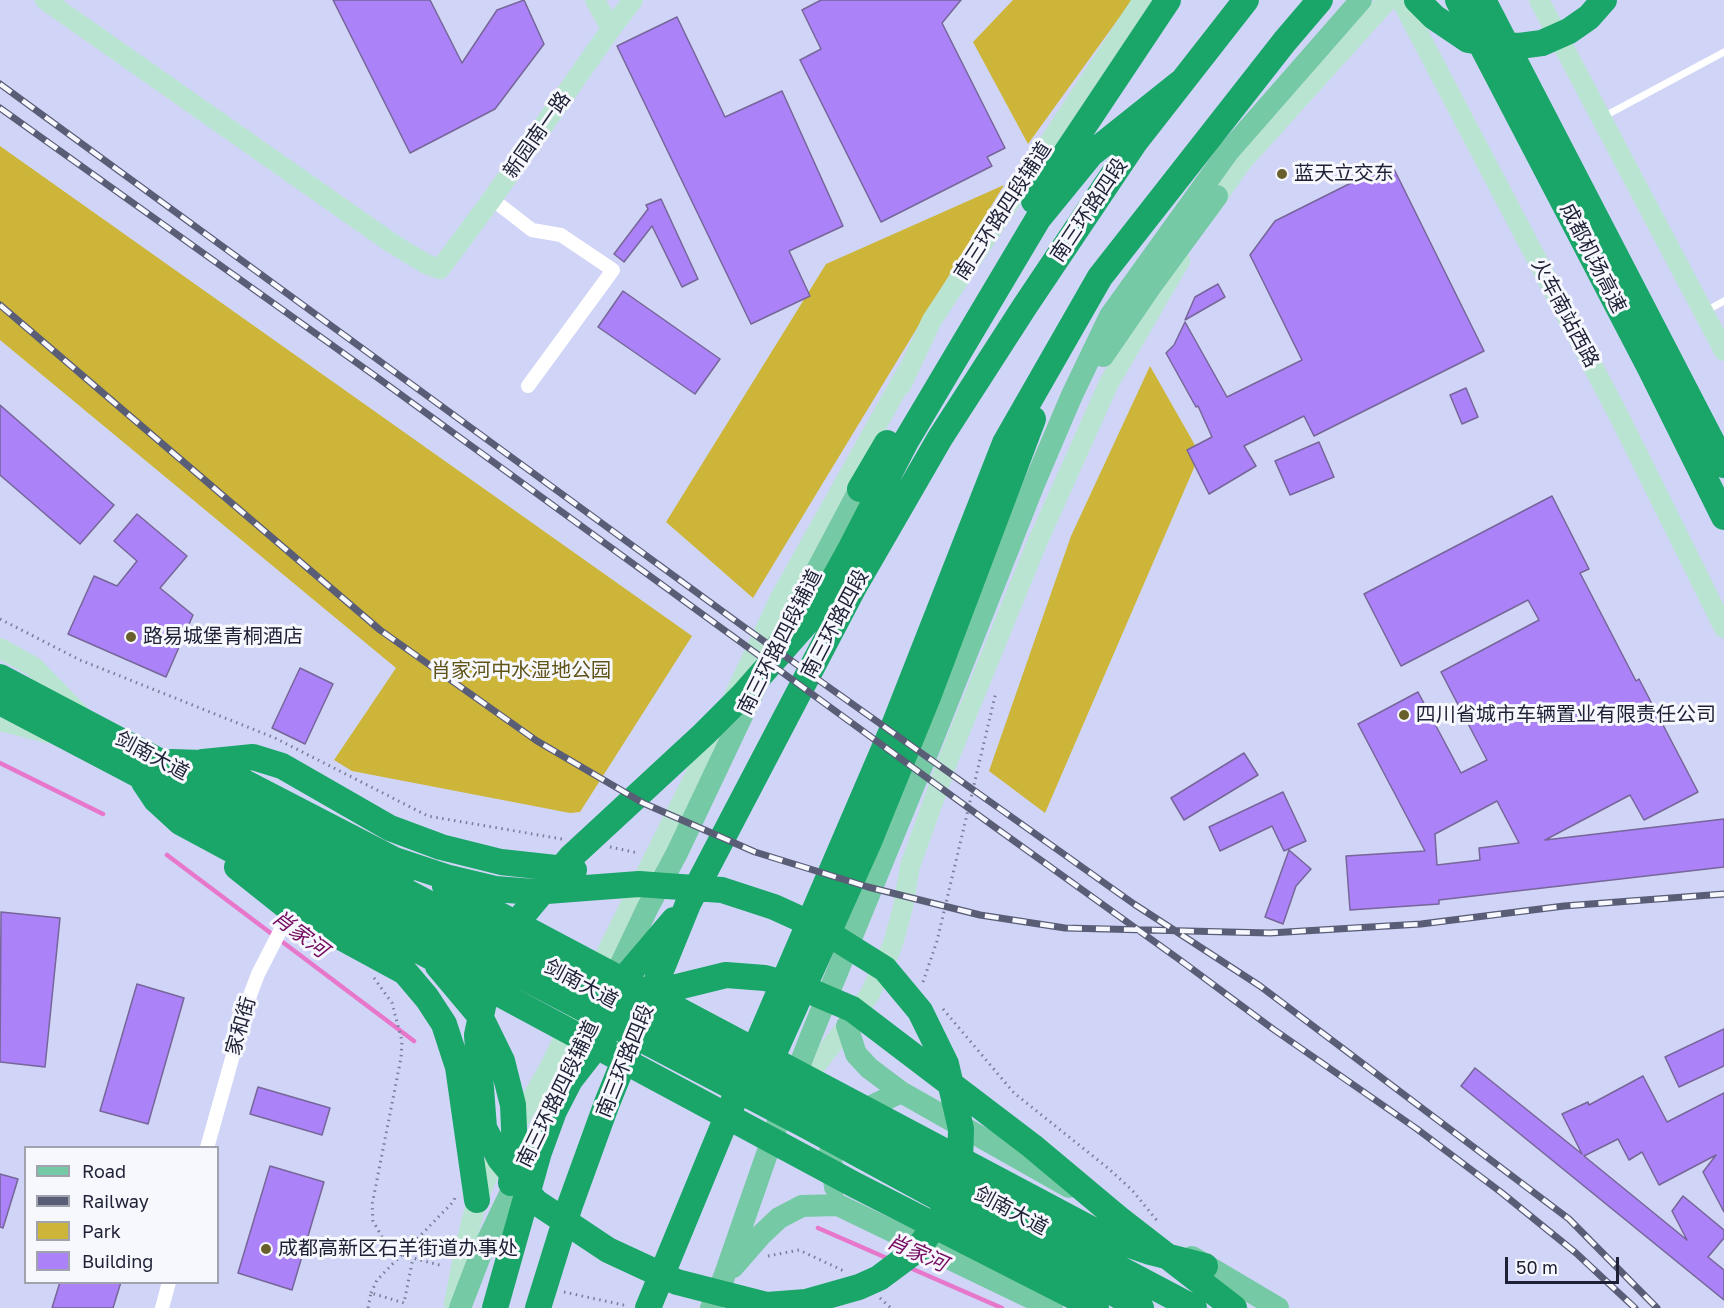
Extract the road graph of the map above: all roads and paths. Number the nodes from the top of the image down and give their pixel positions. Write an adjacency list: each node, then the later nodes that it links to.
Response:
1 (45, 0): 21 (main road, 新园南一路)
2 (596, 0): 16 (main road)
3 (633, 0): 16 (main road, 新园南一路)
4 (1143, 0): 25 (main road, 南三环路四段辅道)
5 (1168, 0): 29 (highway)
6 (1246, 0): 19 (highway, 南三环路四段)
7 (1320, 0): 79 (highway)
8 (1361, 0): 28 (main road)
9 (1388, 0): 20 (main road)
10 (1401, 0): 32 (main road, 火车南站西路)
11 (1417, 0): 15 (highway)
12 (1458, 0): 30 (highway, 成都机场高速)
13 (1483, 0): 27 (highway, 成都机场高速)
14 (1539, 0): 18 (main road)
15 (1604, 0)
16 (611, 29): 21 (main road, 新园南一路)
17 (1724, 52): 18 (lane)
18 (1600, 118): 23 (main road)
19 (1132, 133): 46 (highway, 南三环路四段); 68 (highway)
20 (1216, 196): 28 (main road); 53 (main road)
21 (492, 199): 26 (street)
22 (1724, 301): 23 (lane)
23 (1703, 312): 24 (main road)
24 (1724, 351)
25 (906, 373): 29 (main road, 南三环路四段辅道); 45 (main road)
26 (528, 387)
27 (1724, 465)
28 (1034, 484): 55 (main road)
29 (860, 489): 45 (main road, 南三环路四段辅道)
30 (1724, 517)
31 (0, 619): 42 (path)
32 (1724, 628)
33 (0, 648): 37 (main road)
34 (0, 677): 37 (highway, 剑南大道)
35 (0, 702): 37 (highway, 剑南大道)
36 (0, 721): 37 (main road)
37 (82, 732): 38 (highway, 剑南大道); 40 (highway, 剑南大道)
38 (162, 762): 39 (highway); 48 (highway, 剑南大道)
39 (198, 763): 43 (highway); 44 (highway)
40 (139, 775): 41 (highway); 48 (highway, 剑南大道)
41 (180, 822): 47 (highway); 49 (highway)
42 (569, 840)
43 (478, 856): 45 (highway); 50 (highway)
44 (395, 860): 48 (highway); 68 (highway)
45 (653, 873): 52 (main road, 南三环路四段辅道); 58 (main road)
46 (688, 904): 52 (highway); 77 (highway, 南三环路四段)
47 (286, 919): 50 (highway); 56 (street, 家和街)
48 (496, 938): 64 (highway); 85 (highway, 剑南大道); 86 (highway, 剑南大道)
49 (428, 954): 75 (highway); 84 (highway)
50 (405, 972): 58 (highway)
51 (370, 973): 62 (path)
52 (601, 1007): 74 (main road, 南三环路四段辅道)
53 (847, 1026): 54 (main road); 55 (main road)
54 (901, 1092): 59 (main road); 64 (main road)
55 (784, 1105): 66 (main road)
56 (208, 1146)
57 (1109, 1169): 60 (path)
58 (467, 1195): 70 (path); 73 (main road)
59 (838, 1205): 66 (main road); 83 (main road)
60 (1161, 1225)
61 (764, 1257): 65 (path)
62 (413, 1258): 63 (path); 70 (path)
63 (447, 1266)
64 (1205, 1266): 88 (main road)
65 (846, 1271)
66 (724, 1277): 80 (main road)
67 (168, 1284): 71 (street)
68 (878, 1286): 81 (highway); 82 (path)
69 (558, 1291): 78 (path)
70 (371, 1293): 72 (path)
71 (162, 1308)
72 (368, 1308)
73 (453, 1308)
74 (460, 1308)
75 (480, 1308)
76 (495, 1308): 87 (highway)
77 (538, 1308)
78 (636, 1308)
79 (648, 1308)
80 (711, 1308)
81 (827, 1308)
82 (891, 1308)
83 (1052, 1308)
84 (1096, 1308)
85 (1141, 1308)
86 (1194, 1308)
87 (1234, 1308)
88 (1278, 1308)

